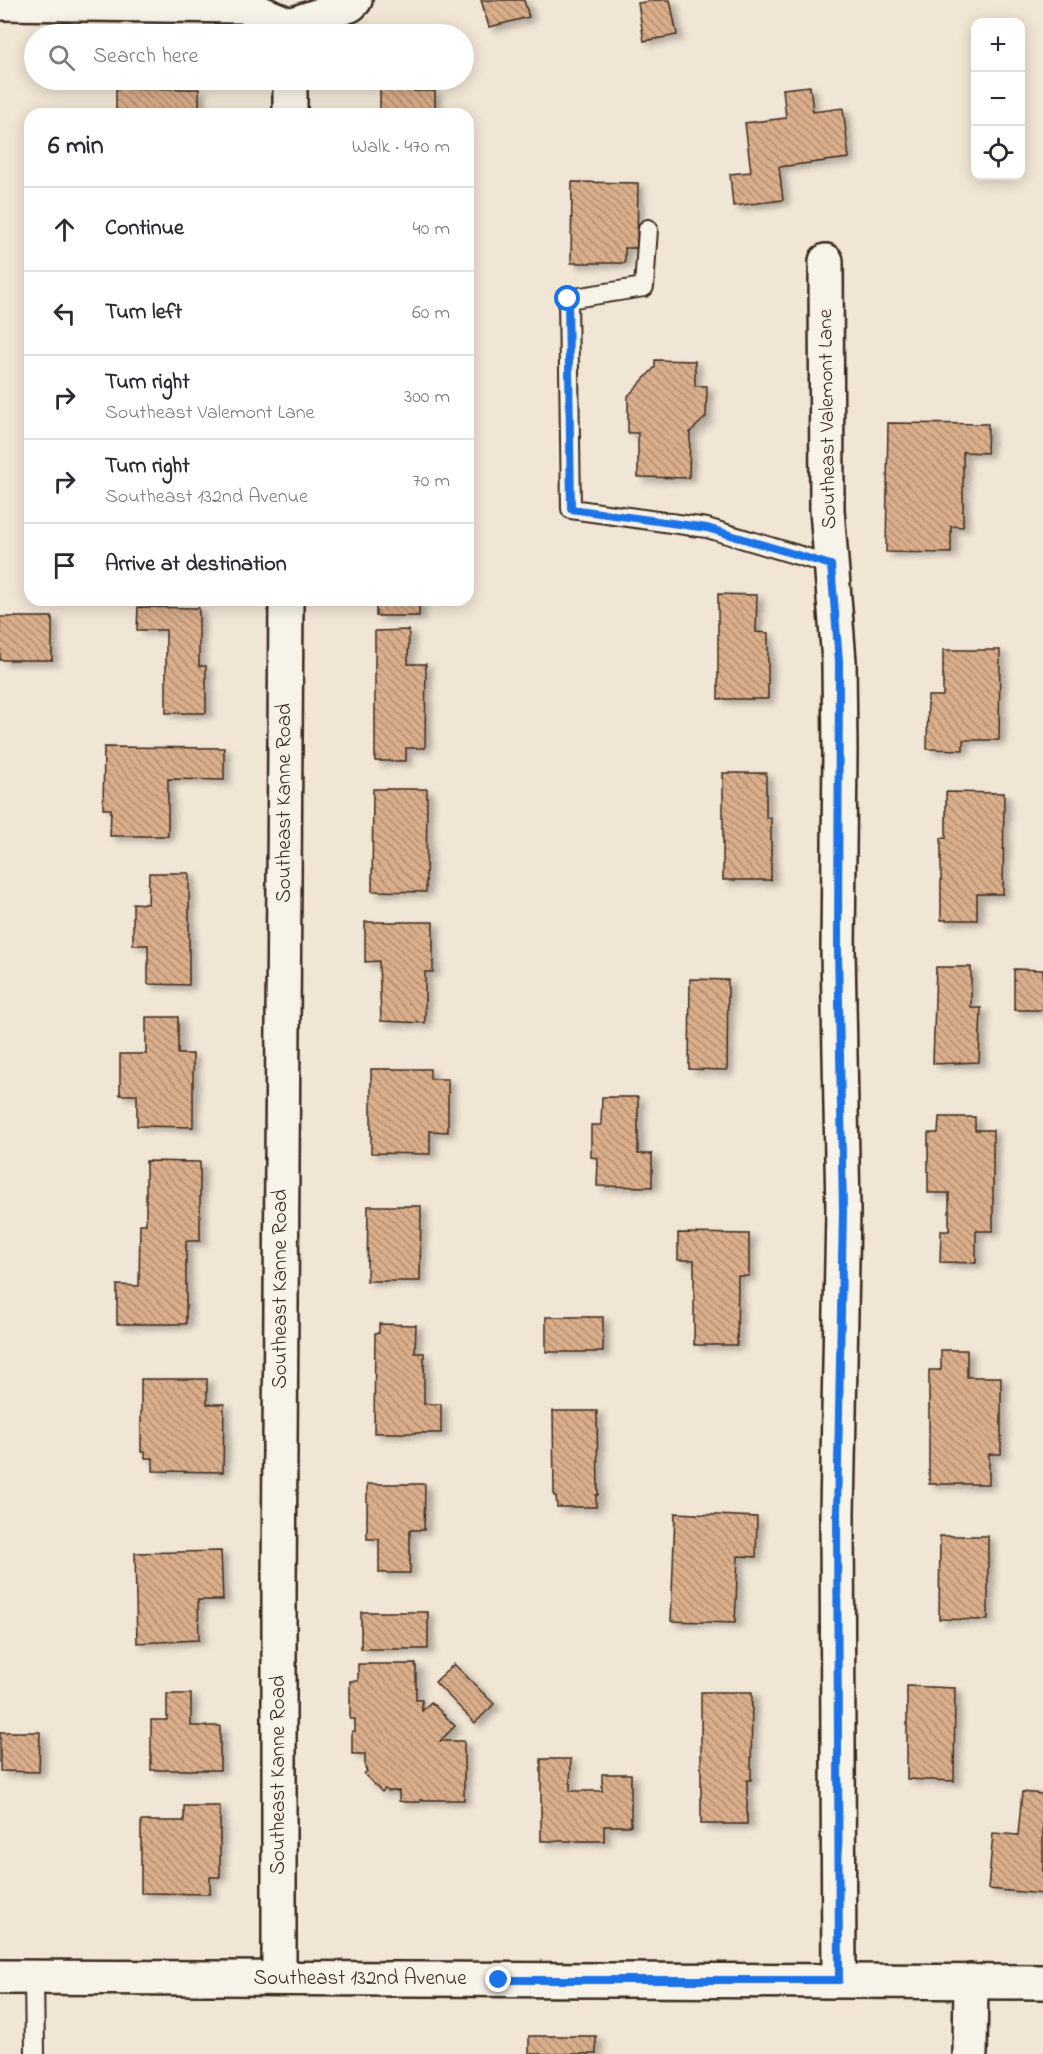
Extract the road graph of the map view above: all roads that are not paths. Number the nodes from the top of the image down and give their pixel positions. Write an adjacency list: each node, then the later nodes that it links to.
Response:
1 (355, 0): 4 (street)
2 (0, 3): 3 (street)
3 (278, 24)
4 (304, 24)
5 (290, 90): 6 (street)
6 (290, 108)
7 (648, 229): 9 (lane)
8 (826, 261): 9 (street, Southeast Valemont Lane)
9 (831, 565): 14 (street, Southeast Valemont Lane)
10 (286, 606): 13 (street, Southeast Kanne Road)
11 (0, 1977): 12 (street, Southeast 132nd Avenue)
12 (34, 1977): 13 (street, Southeast 132nd Avenue); 17 (lane)
13 (279, 1978): 14 (street, Southeast 132nd Avenue)
14 (839, 1980): 15 (street, Southeast 132nd Avenue)
15 (971, 1981): 16 (street, Southeast 132nd Avenue); 18 (street)
16 (1043, 1982)
17 (35, 2054)
18 (970, 2054)

